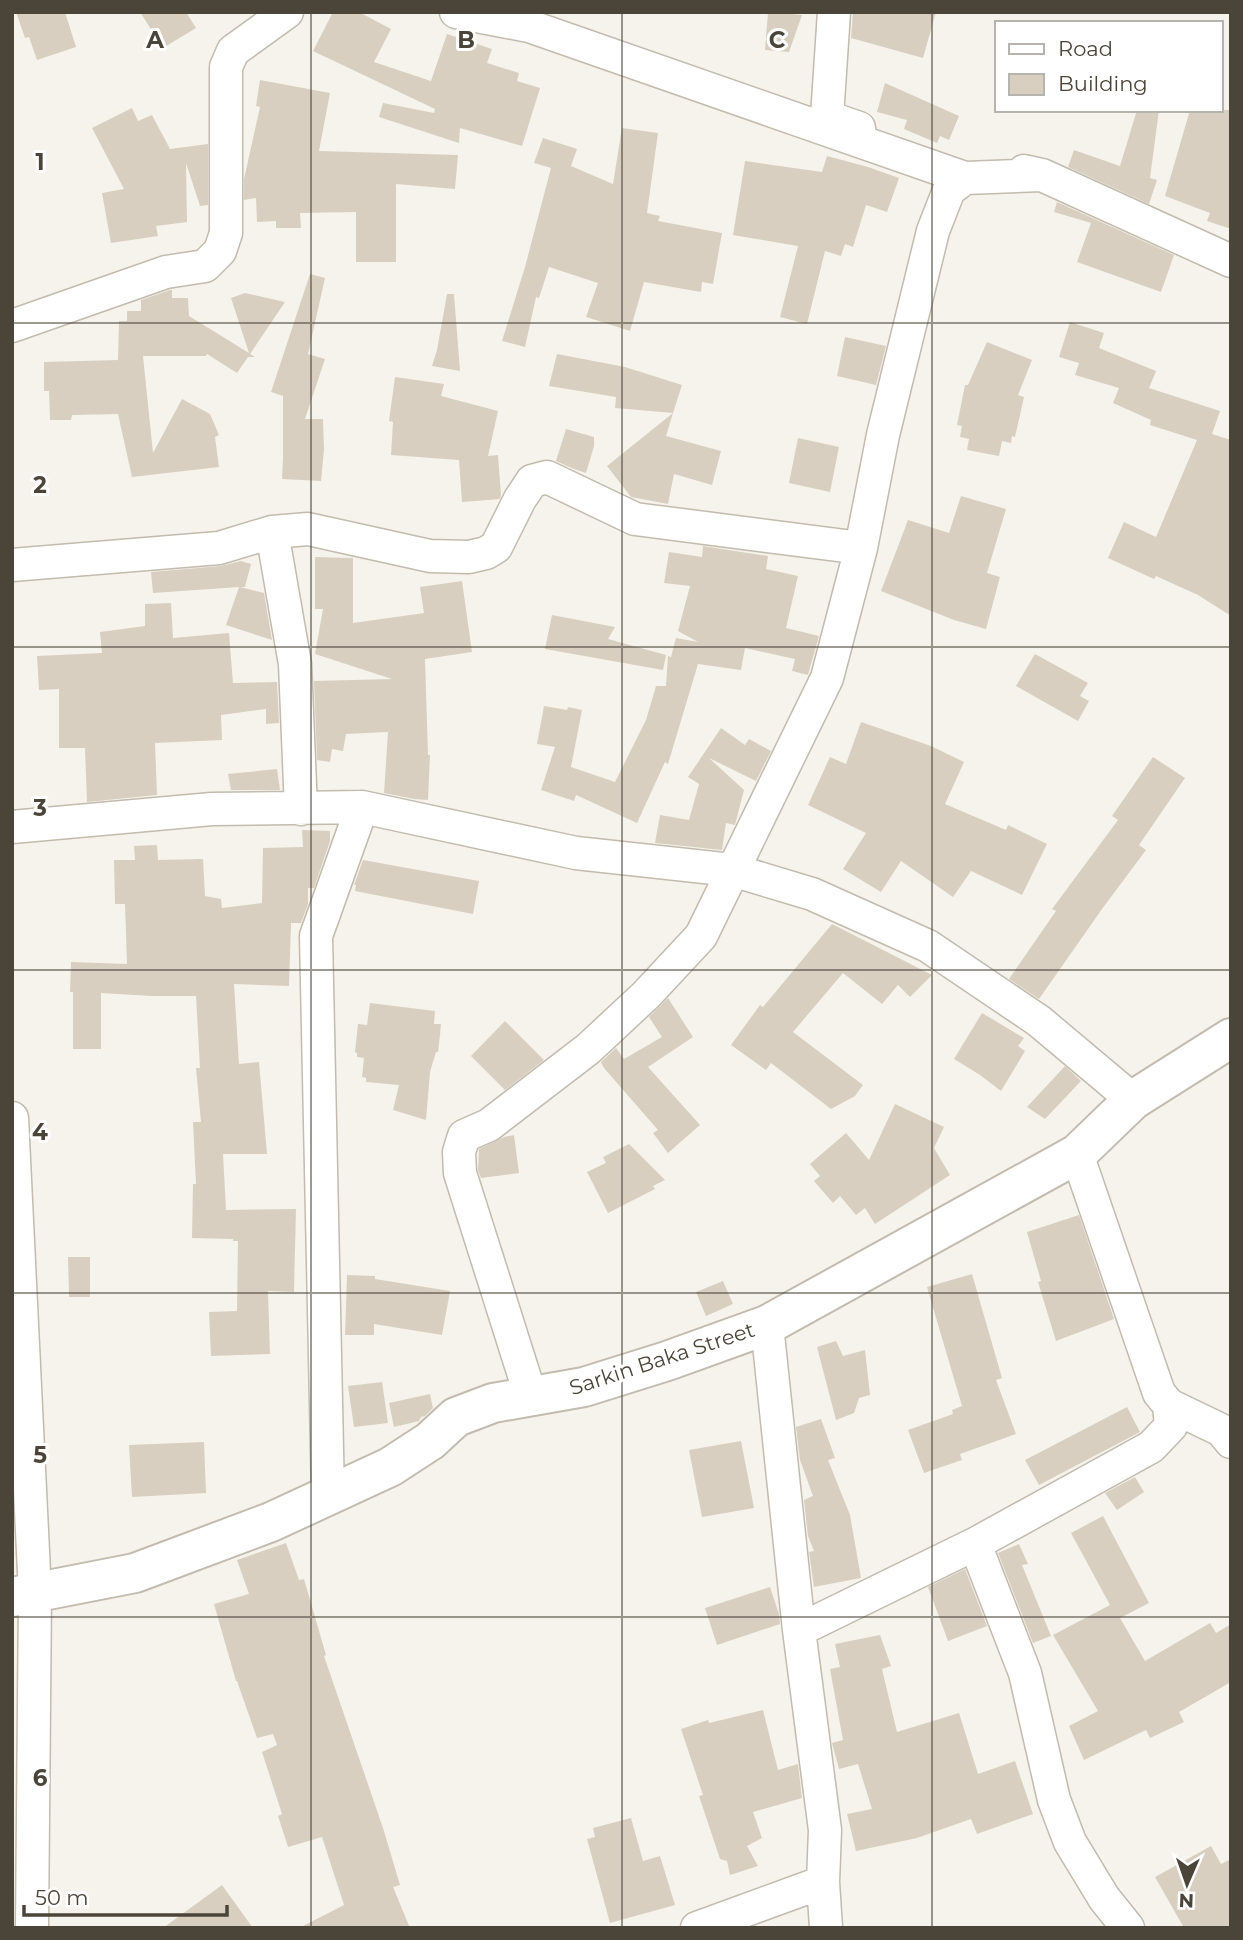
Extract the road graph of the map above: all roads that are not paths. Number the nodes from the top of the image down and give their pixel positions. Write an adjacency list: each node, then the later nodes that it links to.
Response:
1 (287, 12): 7 (street)
2 (456, 12): 5 (street)
3 (834, 12): 4 (street)
4 (1042, 175): 5 (street); 6 (street)
5 (965, 178): 9 (street)
6 (1231, 261)
7 (12, 326)
8 (272, 532): 9 (street); 10 (street); 12 (street)
9 (860, 548): 14 (street)
10 (12, 565)
11 (362, 807): 12 (street); 14 (street); 23 (street)
12 (301, 809): 13 (street)
13 (12, 827)
14 (732, 870): 16 (street); 20 (street)
15 (1231, 1038): 16 (street, Sarkin Baka Street)
16 (1133, 1100): 18 (street, Sarkin Baka Street)
17 (12, 1118): 25 (street)
18 (1077, 1154): 19 (street, Sarkin Baka Street); 21 (street)
19 (767, 1325): 20 (street, Sarkin Baka Street); 26 (street)
20 (531, 1397): 23 (street, Sarkin Baka Street)
21 (1169, 1405): 22 (street); 24 (street)
22 (1231, 1442)
23 (328, 1496): 25 (street, Sarkin Baka Street)
24 (975, 1544): 26 (street); 31 (street)
25 (24, 1595): 28 (street)
26 (799, 1630): 27 (street)
27 (823, 1882): 29 (street); 30 (street)
28 (32, 1928)
29 (697, 1928)
30 (826, 1928)
31 (1128, 1928)

